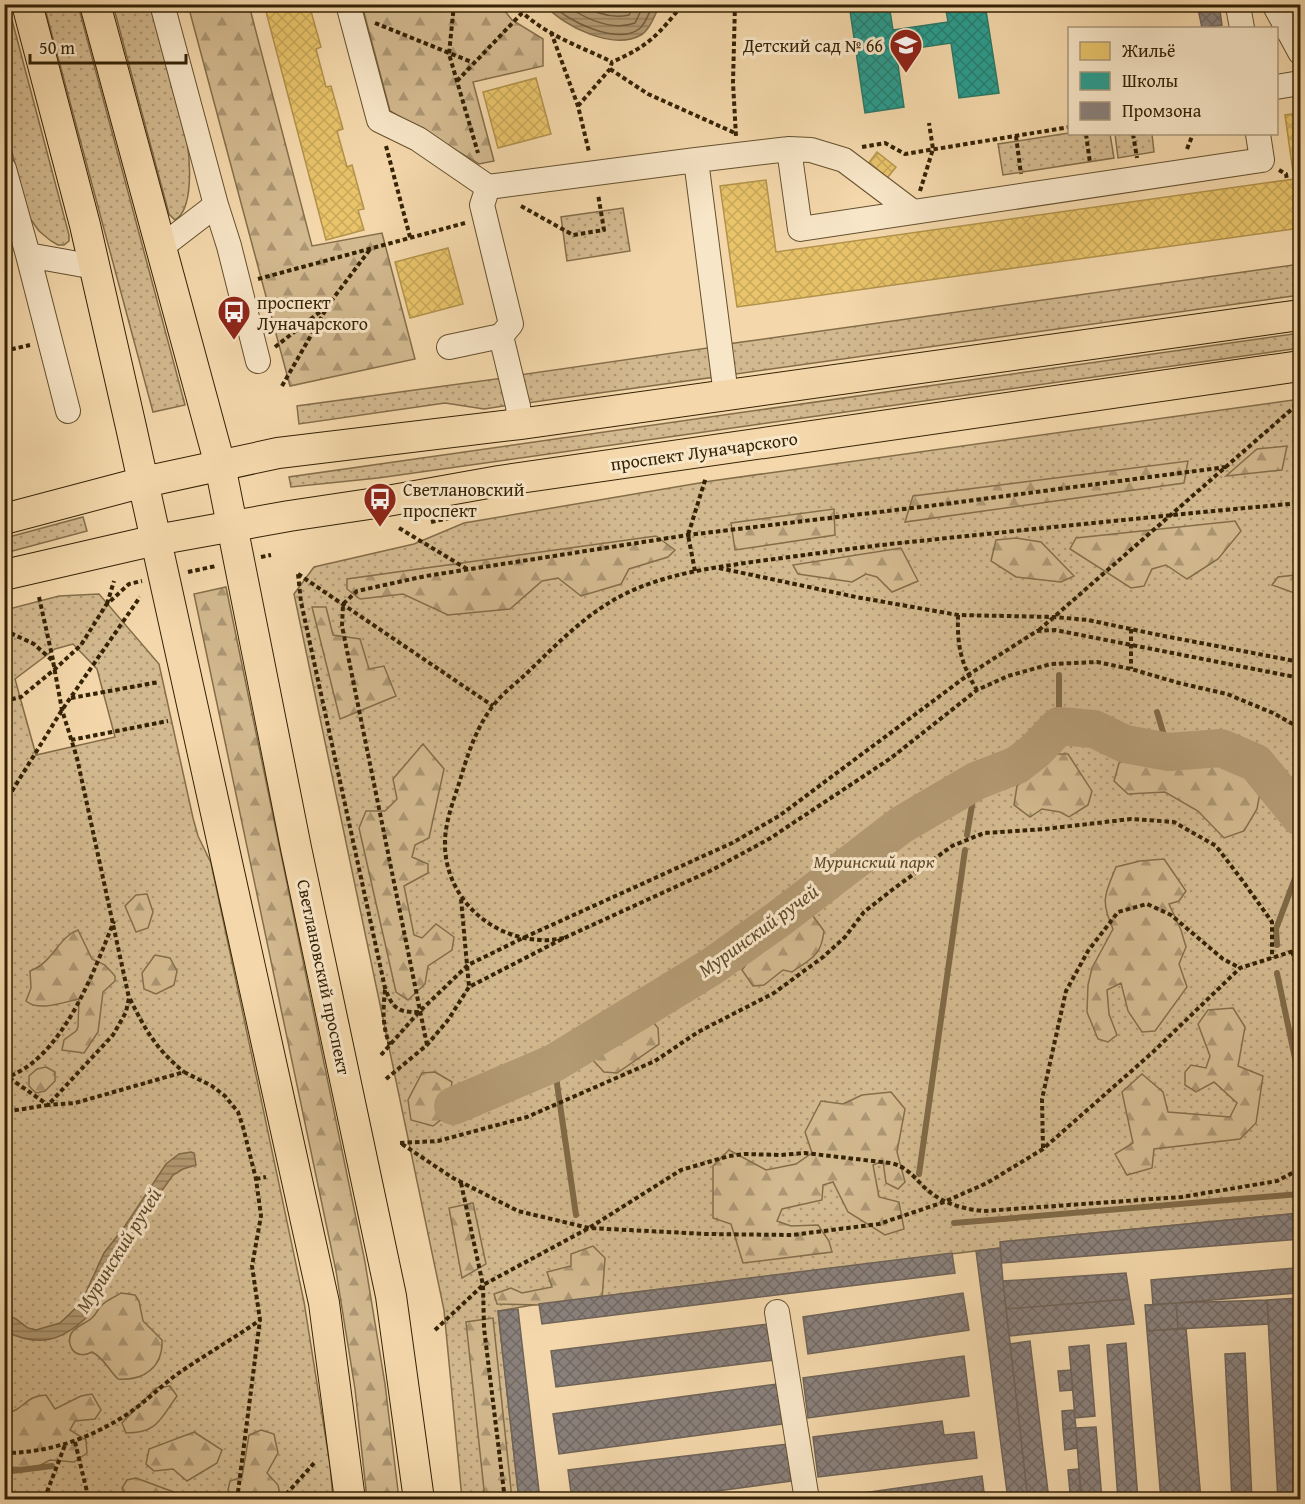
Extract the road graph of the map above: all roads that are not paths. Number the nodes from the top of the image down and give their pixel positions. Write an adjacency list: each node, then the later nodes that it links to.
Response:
1 (27, 4): 20 (main road)
2 (95, 4): 18 (main road, Светлановский проспект)
3 (162, 4): 16 (street)
4 (1242, 4): 7 (street)
5 (1274, 4): 8 (street)
6 (349, 9): 15 (street)
7 (1242, 27)
8 (1300, 52)
9 (1300, 83): 10 (street)
10 (1278, 87)
11 (1258, 135): 17 (street)
12 (789, 149): 13 (street); 17 (street); 17 (street)
13 (696, 160): 15 (street); 26 (street)
14 (4, 169): 19 (street)
15 (488, 187): 22 (street)
16 (216, 205): 18 (street); 24 (street)
17 (913, 212)
18 (160, 248): 29 (main road, Светлановский проспект)
19 (28, 255): 20 (street); 27 (street)
20 (95, 267): 30 (main road)
21 (1300, 315): 26 (main road)
22 (501, 336): 23 (street); 28 (street)
23 (449, 347)
24 (265, 355)
25 (1300, 366): 32 (main road, проспект Луначарского)
26 (726, 395): 28 (main road)
27 (69, 411)
28 (520, 424): 29 (main road)
29 (220, 465): 30 (main road); 32 (main road, Светлановский проспект)
30 (144, 482): 31 (main road); 33 (main road)
31 (4, 519)
32 (233, 526): 33 (main road, проспект Луначарского); 37 (main road, Светлановский проспект)
33 (156, 540): 34 (main road, проспект Луначарского); 36 (main road)
34 (4, 576)
35 (777, 1312): 38 (street)
36 (350, 1500)
37 (419, 1500)
38 (807, 1500)

